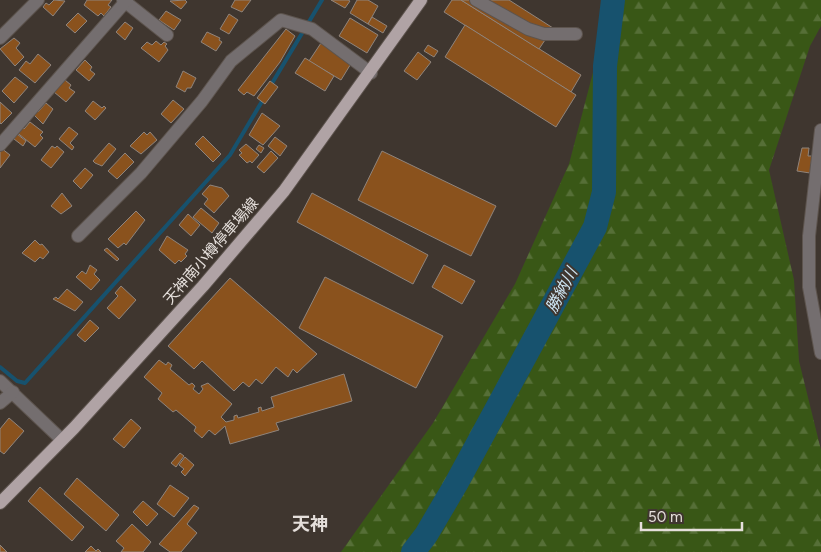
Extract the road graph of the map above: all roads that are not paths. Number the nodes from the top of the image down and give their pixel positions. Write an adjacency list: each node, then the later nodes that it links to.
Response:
1 (38, 0): 7 (street)
2 (422, 0): 8 (main road, 天神南小樽停車場線)
3 (476, 0): 5 (street)
4 (125, 1): 6 (street); 10 (street)
5 (576, 34)
6 (167, 35)
7 (0, 38)
8 (371, 73): 11 (street); 16 (main road, 天神南小樽停車場線)
9 (821, 130): 12 (street)
10 (0, 145)
11 (78, 236)
12 (821, 354)
13 (0, 381): 14 (street)
14 (12, 392): 15 (street); 16 (street)
15 (0, 403)
16 (61, 439): 17 (main road, 天神南小樽停車場線)
17 (0, 503)

